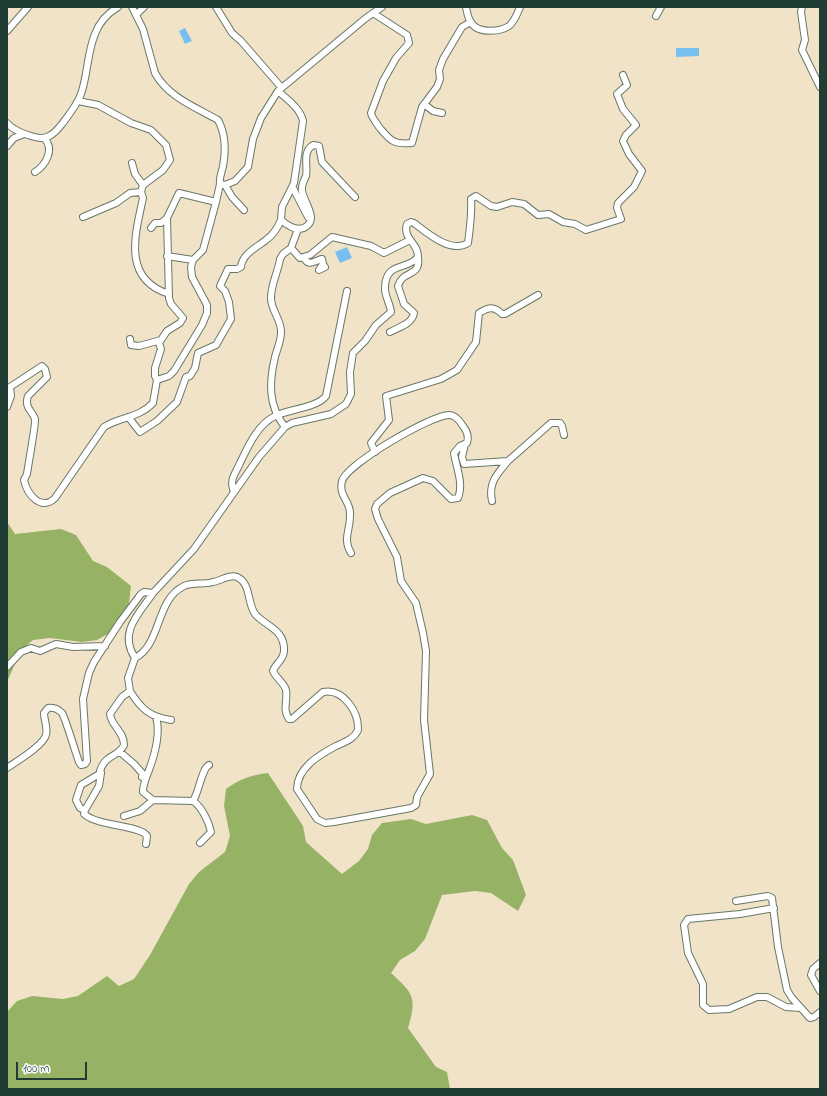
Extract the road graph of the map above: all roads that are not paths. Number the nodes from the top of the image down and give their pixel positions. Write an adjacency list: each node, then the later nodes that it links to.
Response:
1 (28, 7): 15 (street)
2 (118, 7): 19 (street)
3 (132, 7): 12 (street)
4 (144, 7): 12 (street)
5 (216, 7): 18 (street)
6 (382, 7): 11 (street)
7 (466, 7): 14 (street)
8 (520, 7): 14 (street)
9 (661, 7): 13 (street)
10 (802, 7): 17 (street)
11 (373, 13): 18 (street); 20 (street)
12 (137, 14): 28 (street)
13 (656, 16)
14 (471, 22): 20 (street)
15 (7, 31)
16 (623, 75): 40 (street)
17 (820, 87)
18 (279, 89): 28 (street); 30 (street)
19 (78, 101): 24 (street); 29 (street)
20 (424, 104): 21 (street)
21 (442, 112)
22 (7, 123): 23 (street)
23 (24, 134): 24 (street); 25 (street)
24 (44, 138): 27 (street)
25 (7, 146)
26 (132, 163): 29 (street)
27 (35, 172)
28 (223, 185): 32 (street); 33 (street)
29 (142, 188): 34 (street); 48 (street)
30 (293, 188): 36 (street); 37 (street)
31 (355, 197): 37 (street)
32 (216, 202): 35 (street); 45 (street)
33 (244, 210)
34 (83, 217)
35 (167, 218): 38 (street); 42 (street)
36 (281, 220): 39 (street); 57 (street)
37 (310, 222): 39 (street)
38 (151, 228)
39 (298, 229): 41 (street)
40 (410, 240): 43 (street); 44 (street)
41 (291, 248): 44 (street); 56 (street)
42 (167, 256): 45 (street); 48 (street)
43 (418, 257): 50 (street); 58 (street)
44 (304, 258): 46 (street)
45 (193, 260): 53 (street)
46 (326, 267)
47 (347, 291): 56 (street)
48 (169, 294): 52 (street)
49 (538, 294): 61 (street)
50 (390, 332)
51 (130, 339): 52 (street)
52 (161, 340): 53 (street)
53 (157, 380): 57 (street)
54 (9, 388): 55 (street); 57 (street)
55 (7, 407)
56 (276, 416): 58 (street); 63 (street)
57 (129, 418)
58 (285, 427): 63 (street)
59 (564, 435): 62 (street)
60 (465, 444): 61 (street); 62 (street); 68 (street)
61 (375, 452): 65 (street)
62 (508, 461): 64 (street)
63 (234, 492): 66 (street)
64 (492, 502)
65 (350, 554)
66 (153, 593): 67 (street); 68 (street)
67 (105, 646): 69 (street); 75 (street)
68 (135, 658): 70 (street)
69 (7, 667)
70 (130, 691): 71 (street); 73 (street)
71 (156, 717): 72 (street); 78 (street)
72 (171, 720)
73 (120, 752): 76 (street); 77 (street)
74 (209, 765): 79 (street)
75 (7, 768)
76 (101, 773): 80 (street); 80 (street)
77 (142, 777)
78 (153, 800): 79 (street); 81 (street)
79 (193, 801): 82 (street)
80 (85, 810): 83 (street)
81 (124, 816)
82 (200, 843)
83 (146, 844)
84 (736, 900): 85 (street)
85 (774, 908): 88 (street); 88 (street)
86 (820, 963): 87 (street)
87 (820, 991)
88 (801, 1008): 89 (street)
89 (820, 1012)

